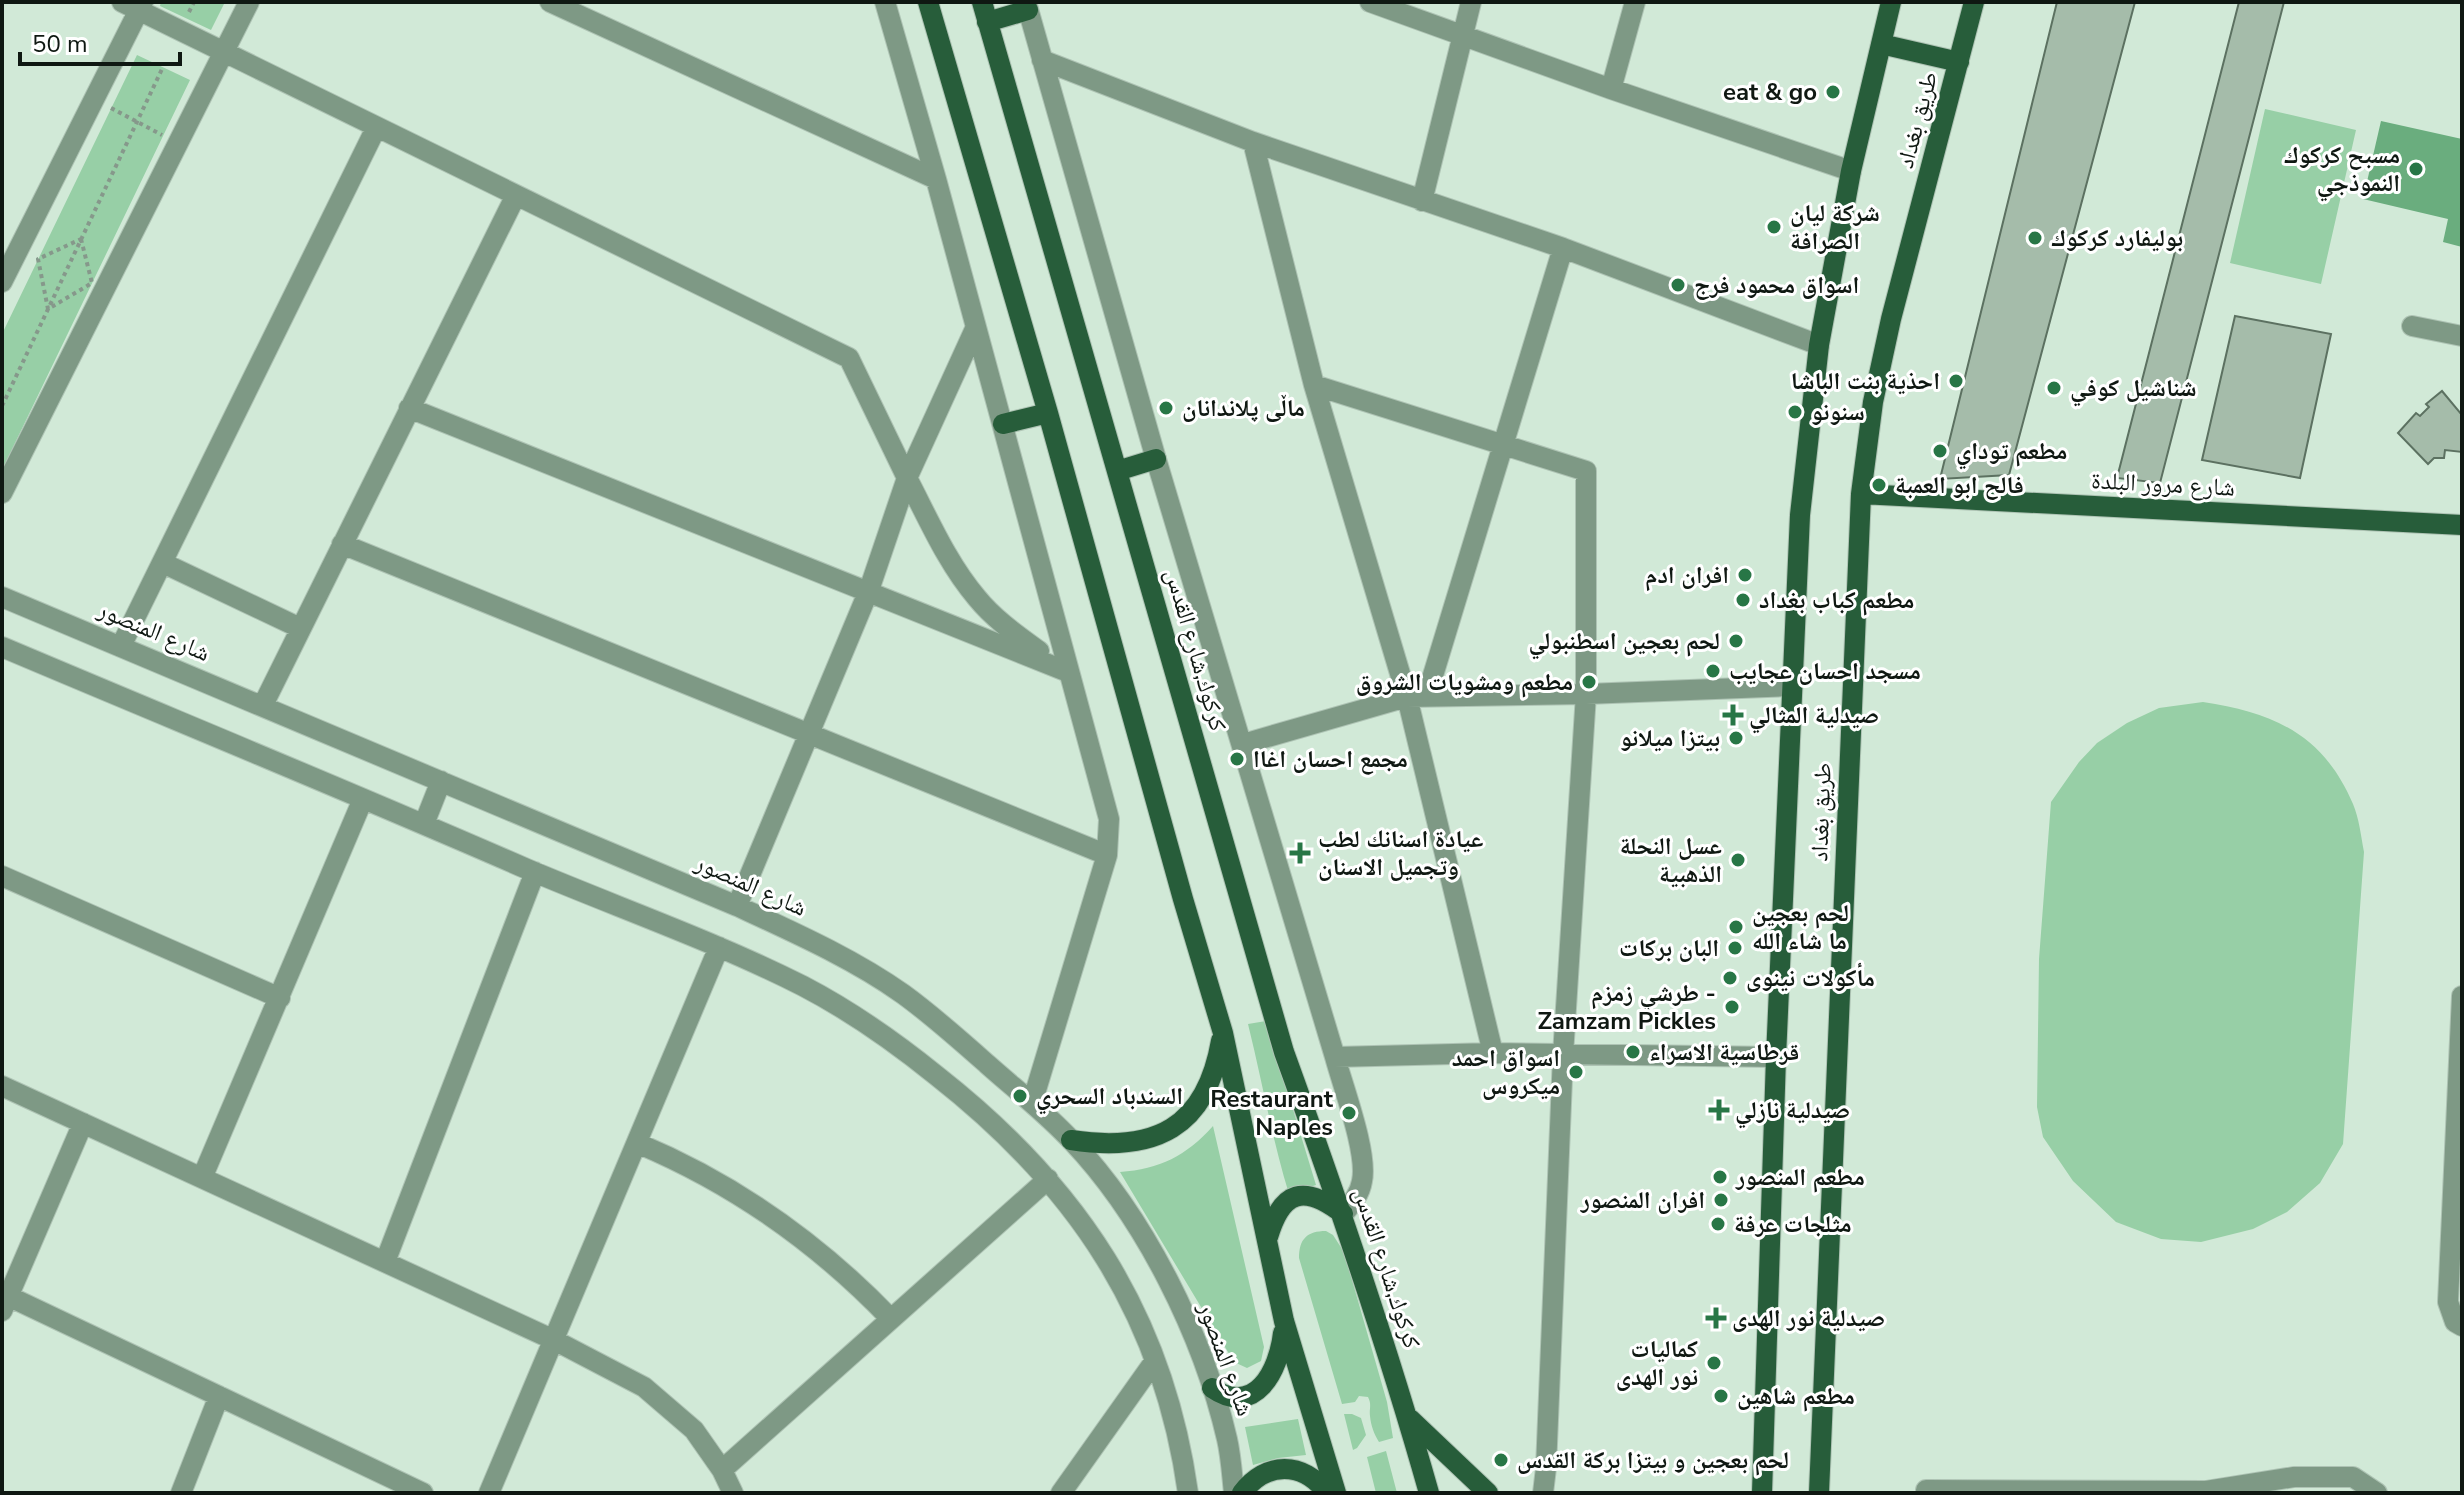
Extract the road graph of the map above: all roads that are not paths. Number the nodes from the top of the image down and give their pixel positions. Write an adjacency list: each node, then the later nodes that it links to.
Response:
1 (249, 2): 16 (street)
2 (550, 2): 23 (street)
3 (885, 2): 23 (street)
4 (928, 2): 34 (main road)
5 (982, 2): 13 (main road, كركوك,شارع القدس)
6 (1370, 2): 14 (street)
7 (1471, 2): 14 (street)
8 (1635, 2): 19 (street)
9 (1891, 2): 15 (main road, طريق بغداد)
10 (1974, 2): 18 (main road, طريق بغداد)
11 (135, 5): 16 (street); 27 (street)
12 (1027, 6): 13 (main road); 17 (street)
13 (987, 22): 38 (main road, كركوك,شارع القدس)
14 (1463, 35): 19 (street); 25 (street)
15 (1881, 44): 18 (main road); 22 (main road, طريق بغداد)
16 (225, 53): 20 (street); 40 (street)
17 (1042, 60): 21 (street); 37 (street)
18 (1959, 62): 41 (main road, طريق بغداد)
19 (1611, 89): 22 (street)
20 (376, 128): 24 (street); 44 (street)
21 (1253, 142): 25 (street); 32 (street)
22 (1851, 171): 31 (main road, طريق بغداد)
23 (936, 179): 29 (street)
24 (516, 195): 33 (street); 39 (street)
25 (1422, 201): 26 (street)
26 (1563, 248): 31 (street); 36 (street)
27 (2, 282)
28 (2412, 326): 30 (street)
29 (975, 329): 35 (street); 39 (street)
30 (2462, 336)
31 (1819, 345): 51 (main road, طريق بغداد)
32 (1314, 385): 36 (street); 53 (street)
33 (409, 408): 43 (street); 45 (street)
34 (1048, 413): 35 (main road); 67 (main road)
35 (1003, 424): 50 (street)
36 (1504, 446): 52 (street); 53 (street)
37 (1156, 459): 38 (main road); 56 (street)
38 (1117, 471): 79 (main road, كركوك,شارع القدس)
39 (907, 478): 45 (street); 50 (street)
40 (2, 493)
41 (1861, 494): 42 (main road, شارع مرور البلدة); 109 (main road, طريق بغداد)
42 (2462, 525)
43 (342, 544): 47 (street); 55 (street)
44 (163, 563): 47 (street); 48 (street)
45 (869, 590): 50 (street); 55 (street)
46 (2, 597): 48 (street, شارع المنصور)
47 (300, 628): 54 (street)
48 (121, 646): 54 (street, شارع المنصور)
49 (2, 647): 58 (street)
50 (1068, 672): 60 (street)
51 (1790, 686): 52 (street); 71 (main road, طريق بغداد)
52 (1586, 694): 53 (street); 69 (street)
53 (1417, 696): 56 (street); 68 (street)
54 (263, 705): 57 (street, شارع المنصور)
55 (808, 735): 60 (street); 63 (street)
56 (1243, 744): 70 (street)
57 (441, 781): 59 (street); 63 (street, شارع المنصور)
58 (363, 799): 59 (street); 66 (street)
59 (424, 824): 61 (street)
60 (1107, 855): 73 (street)
61 (535, 872): 64 (street); 81 (street)
62 (2, 876): 66 (street)
63 (737, 906): 73 (street, شارع المنصور)
64 (719, 947): 76 (street); 78 (street)
65 (2462, 996): 85 (street)
66 (280, 998): 77 (street)
67 (1223, 1033): 75 (main road); 80 (main road)
68 (1493, 1053): 69 (street); 70 (street)
69 (1563, 1055): 71 (street); 107 (street)
70 (1335, 1057): 79 (street)
71 (1776, 1057): 108 (main road, طريق بغداد)
72 (2, 1086): 74 (street)
73 (1032, 1103): 75 (street, شارع المنصور)
74 (83, 1123): 77 (street); 82 (street)
75 (1071, 1140): 88 (street, شارع المنصور)
76 (637, 1143): 83 (street); 86 (street)
77 (202, 1178): 81 (street)
78 (1048, 1179): 83 (street); 87 (street)
79 (1343, 1214): 80 (main road); 90 (main road, كركوك,شارع القدس)
80 (1267, 1242): 84 (main road)
81 (385, 1262): 86 (street)
82 (5, 1303): 89 (street)
83 (890, 1318): 91 (street)
84 (1284, 1321): 88 (main road); 104 (main road)
85 (2462, 1326)
86 (554, 1340): 91 (street); 97 (street)
87 (1154, 1362): 99 (street); 100 (street)
88 (1212, 1388): 101 (street, شارع المنصور)
89 (219, 1396): 95 (street); 96 (street)
90 (1407, 1416): 105 (main road, كركوك,شارع القدس); 106 (main road)
91 (722, 1470): 98 (street)
92 (1926, 1490): 93 (street)
93 (2068, 1492): 94 (street)
94 (2206, 1492): 110 (street)
95 (181, 1493)
96 (423, 1493)
97 (489, 1493)
98 (733, 1493)
99 (1061, 1493)
100 (1188, 1493)
101 (1234, 1493)
102 (1242, 1493): 103 (main road)
103 (1327, 1493)
104 (1336, 1493)
105 (1429, 1493)
106 (1488, 1493)
107 (1543, 1493)
108 (1762, 1493)
109 (1819, 1493)
110 (2377, 1493)

